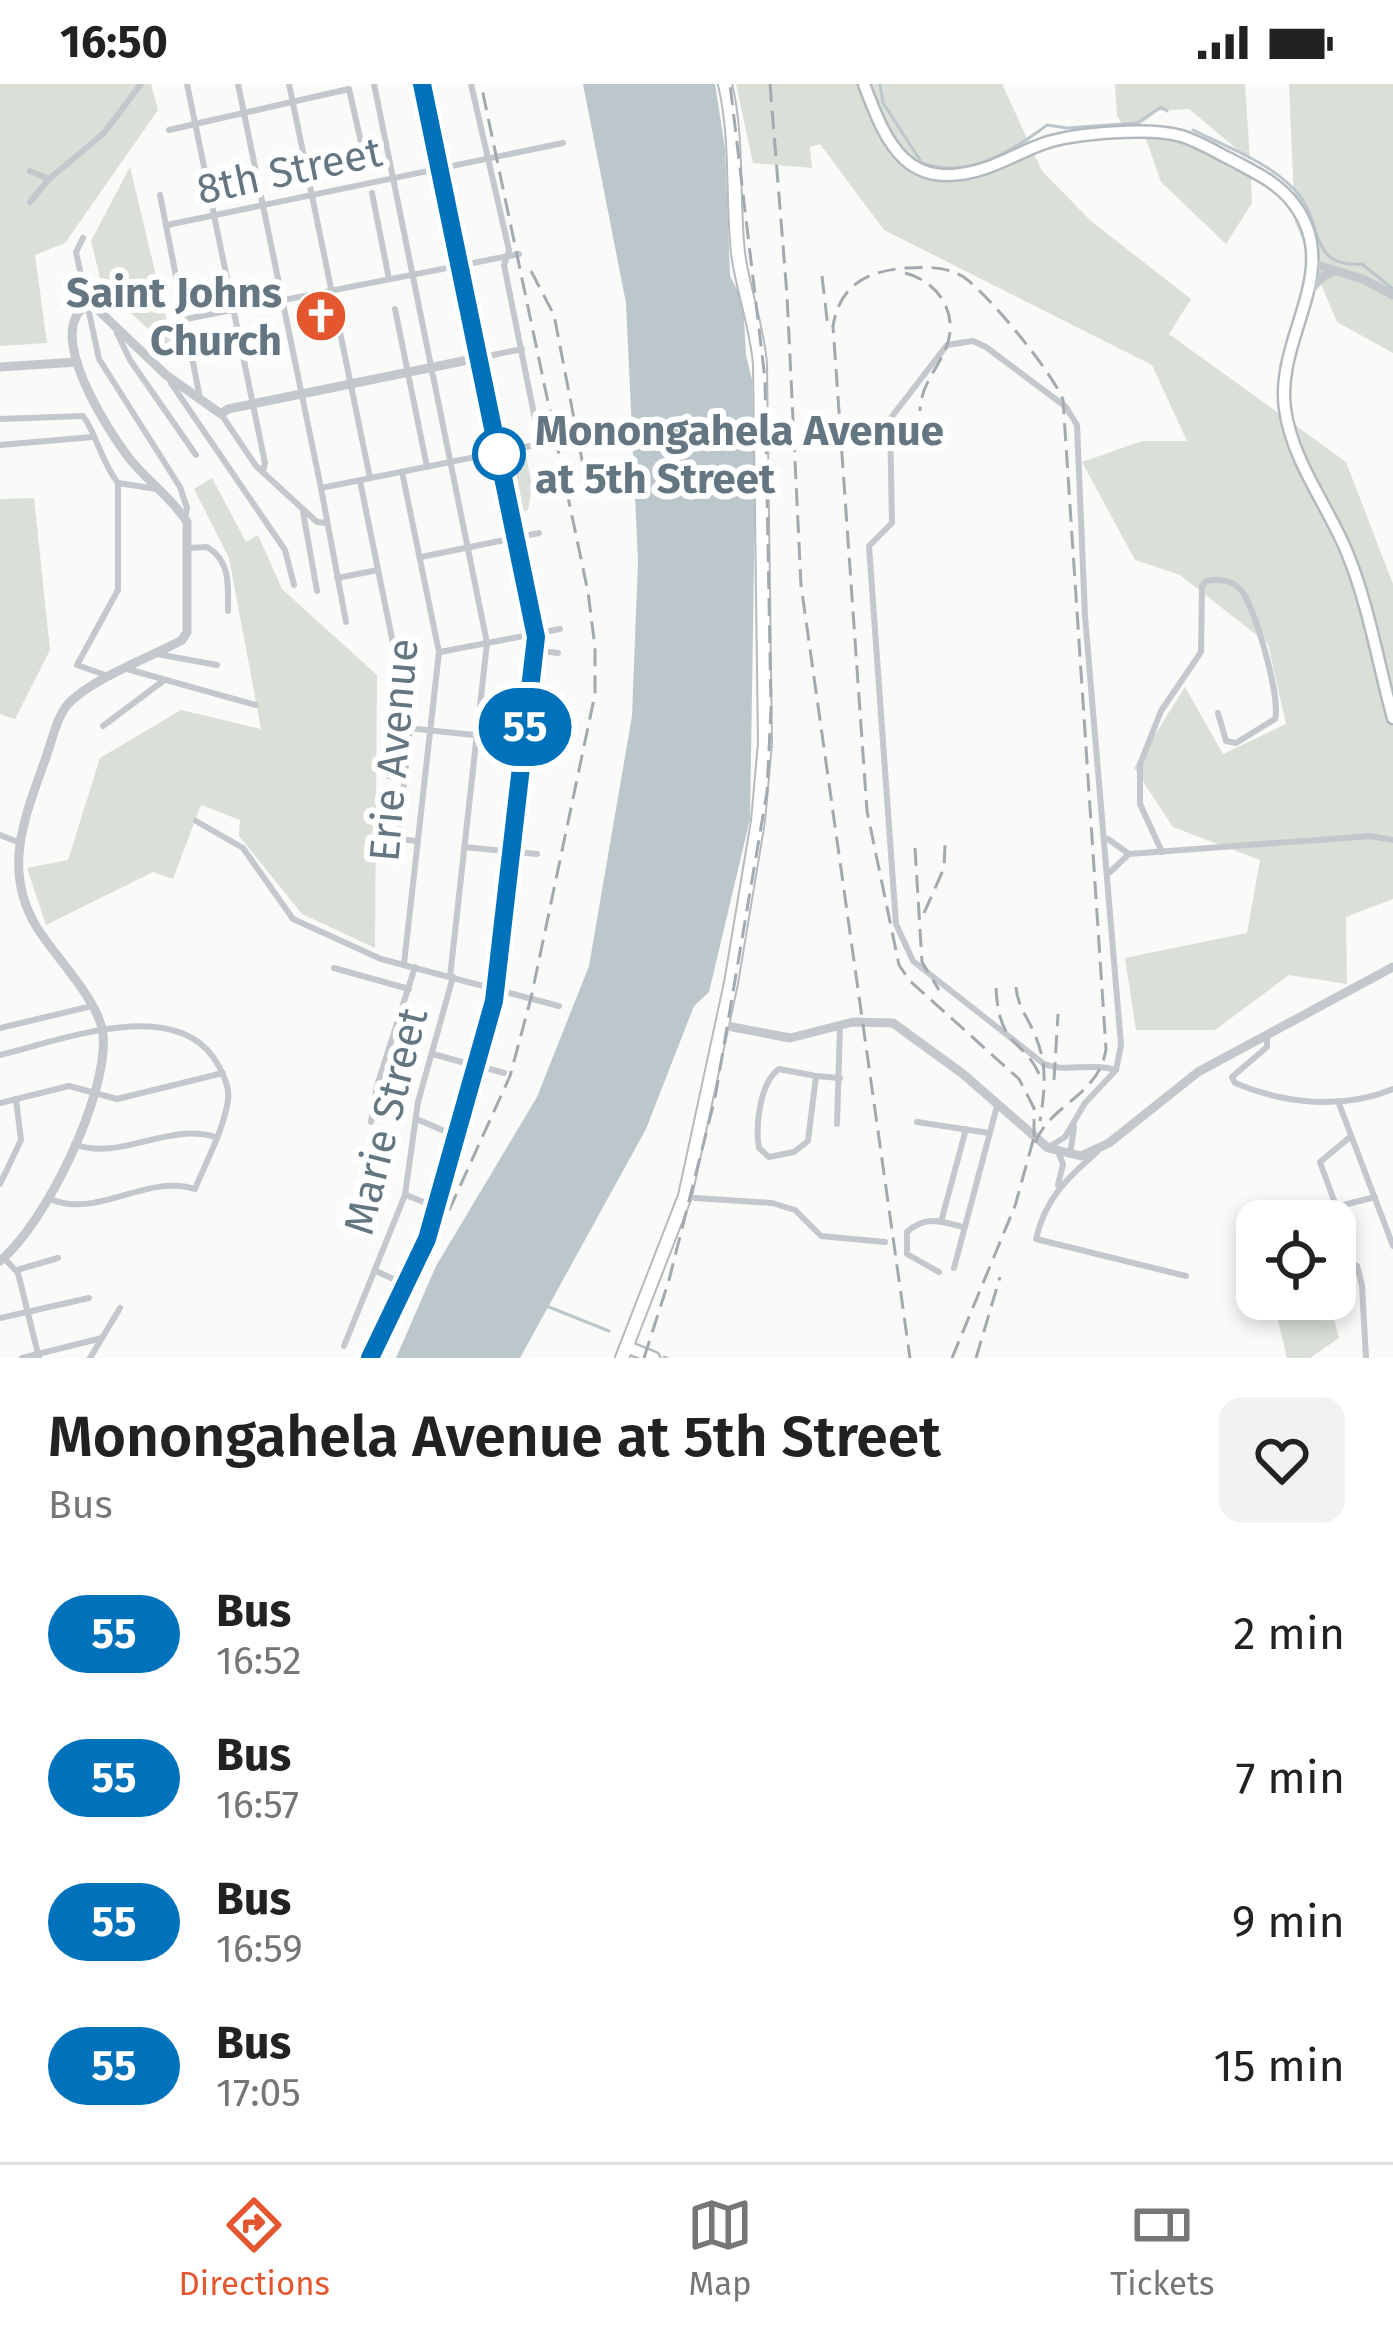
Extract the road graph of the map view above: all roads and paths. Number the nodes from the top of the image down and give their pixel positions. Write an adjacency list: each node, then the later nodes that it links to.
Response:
1 (141, 84): 19 (street)
2 (187, 84): 12 (street)
3 (238, 84): 11 (street)
4 (289, 84): 10 (street)
5 (374, 84): 20 (street, Marie Street)
6 (422, 84): 17 (main road)
7 (471, 84): 15 (street)
8 (725, 84): 132 (main road)
9 (864, 84): 29 (main road)
10 (293, 101): 11 (street); 16 (street); 23 (street)
11 (243, 111): 12 (street); 25 (street)
12 (196, 122): 13 (street); 26 (street)
13 (169, 130)
14 (563, 143): 15 (street, 8th Street)
15 (490, 159): 17 (street, 8th Street); 30 (street)
16 (364, 160)
17 (440, 169): 20 (street, 8th Street); 32 (main road)
18 (30, 171): 19 (street)
19 (49, 179): 24 (street)
20 (394, 179): 23 (street, 8th Street); 35 (street, Marie Street)
21 (372, 194): 36 (street)
22 (160, 195): 27 (street)
23 (310, 197): 25 (street, 8th Street); 38 (street)
24 (30, 202)
25 (263, 206): 26 (street, 8th Street); 40 (street)
26 (214, 216): 27 (street, 8th Street); 43 (street)
27 (167, 225): 44 (street)
28 (83, 238): 41 (street)
29 (1312, 243): 33 (main road); 34 (street)
30 (508, 254): 31 (street); 32 (street); 46 (street)
31 (519, 254)
32 (460, 264): 35 (street); 47 (main road)
33 (1313, 264): 34 (street); 37 (main road)
34 (1335, 271): 37 (street); 39 (street)
35 (413, 274): 36 (street); 50 (street, Marie Street)
36 (389, 279): 38 (street)
37 (1312, 288): 99 (main road)
38 (332, 290): 40 (street); 53 (street)
39 (1393, 296)
40 (282, 300): 43 (street); 54 (street)
41 (87, 305): 45 (street); 48 (street); 73 (street)
42 (395, 309): 51 (street)
43 (234, 310): 44 (street); 56 (street)
44 (186, 320): 55 (street)
45 (116, 326): 52 (street); 62 (street)
46 (522, 349): 47 (street); 61 (street)
47 (478, 358): 50 (street); 61 (main road)
48 (77, 362): 49 (street); 70 (street)
49 (0, 368)
50 (432, 368): 51 (street); 63 (street, Marie Street)
51 (408, 372): 53 (street); 64 (street)
52 (166, 375): 55 (street); 82 (street)
53 (350, 385): 54 (street); 67 (street)
54 (302, 394): 56 (street); 71 (street)
55 (200, 401): 57 (street)
56 (253, 404): 57 (street); 65 (street)
57 (220, 414): 65 (street)
58 (0, 419): 59 (street)
59 (93, 437): 60 (street); 69 (street)
60 (0, 445)
61 (498, 453): 63 (street); 76 (main road)
62 (196, 455)
63 (452, 461): 64 (street); 78 (street, Marie Street)
64 (427, 467): 66 (street)
65 (262, 471): 72 (street)
66 (402, 472): 67 (street); 79 (street, Erie Avenue)
67 (370, 478): 68 (street)
68 (360, 481): 71 (street); 80 (street)
69 (118, 483): 70 (street); 95 (street)
70 (157, 489): 73 (street)
71 (321, 489): 74 (street)
72 (304, 508): 74 (street); 83 (street)
73 (184, 518): 77 (street)
74 (326, 523): 81 (street)
75 (539, 533): 76 (street)
76 (516, 538): 78 (street); 87 (main road)
77 (188, 548): 84 (street); 92 (street)
78 (469, 548): 79 (street); 88 (street, Marie Street)
79 (421, 557): 90 (street, Erie Avenue)
80 (378, 570): 81 (street); 101 (street)
81 (337, 578): 85 (street)
82 (294, 585)
83 (316, 591)
84 (228, 611)
85 (346, 622)
86 (560, 628): 87 (street)
87 (535, 633): 88 (street); 89 (main road)
88 (488, 643): 90 (street); 103 (street, Marie Street)
89 (535, 650): 91 (street); 104 (main road)
90 (440, 652): 102 (street, Erie Avenue)
91 (558, 653)
92 (157, 654): 93 (street); 94 (street)
93 (217, 665)
94 (127, 669): 95 (street); 96 (street)
95 (110, 678): 113 (street)
96 (164, 680): 97 (street); 100 (street)
97 (256, 705)
98 (1218, 713): 116 (street)
99 (1393, 718)
100 (103, 726)
101 (410, 728): 102 (street); 107 (street)
102 (429, 730): 103 (street); 112 (street, Erie Avenue)
103 (477, 735): 104 (street); 114 (street, Marie Street)
104 (524, 740): 105 (street); 115 (main road)
105 (550, 743)
106 (389, 776): 107 (street)
107 (403, 777): 112 (street)
108 (196, 821): 122 (street)
109 (0, 835): 113 (street)
110 (1106, 837): 118 (street); 121 (street); 139 (street)
111 (1393, 837): 116 (street)
112 (417, 841): 122 (street, Erie Avenue)
113 (18, 842): 120 (street)
114 (464, 847): 115 (street); 126 (street, Marie Street)
115 (511, 852): 117 (street); 127 (main road)
116 (1162, 852): 118 (street)
117 (537, 854)
118 (1129, 854): 121 (street)
119 (5, 866): 120 (street)
120 (17, 866): 129 (street)
121 (1109, 873): 139 (street)
122 (404, 964): 123 (street)
123 (415, 967): 126 (street); 128 (street)
124 (1393, 967): 135 (street)
125 (334, 968): 128 (street)
126 (452, 977): 127 (street); 136 (street, Marie Street)
127 (496, 988): 130 (street); 138 (main road)
128 (409, 989): 152 (street)
129 (92, 1006): 133 (street); 134 (street)
130 (559, 1006)
131 (840, 1024): 132 (street); 143 (street); 149 (street)
132 (722, 1025): 192 (main road)
133 (0, 1028)
134 (103, 1031): 137 (street); 140 (street); 145 (street)
135 (1267, 1034): 147 (street); 162 (street)
136 (432, 1054): 138 (street); 151 (street, Marie Street)
137 (0, 1055)
138 (476, 1066): 141 (street); 157 (main road)
139 (1116, 1070): 150 (street)
140 (223, 1073): 145 (street); 158 (street)
141 (504, 1073)
142 (816, 1076): 142 (street); 143 (street)
143 (839, 1078): 154 (street)
144 (1393, 1089): 147 (street)
145 (98, 1092): 146 (street); 160 (street)
146 (16, 1100): 148 (street); 163 (street)
147 (1338, 1102): 159 (street)
148 (0, 1103)
149 (998, 1103): 156 (street); 161 (street)
150 (1076, 1118): 161 (street); 161 (street)
151 (419, 1120): 157 (street); 165 (street, Marie Street)
152 (371, 1122)
153 (917, 1122): 155 (street)
154 (837, 1124)
155 (966, 1129): 156 (street); 172 (street)
156 (989, 1133): 174 (street)
157 (456, 1136): 171 (main road)
158 (215, 1137): 160 (street); 167 (street)
159 (1350, 1137): 166 (street); 169 (street)
160 (74, 1144): 167 (street)
161 (1059, 1152): 162 (street); 164 (street)
162 (1097, 1152): 164 (street)
163 (0, 1184)
164 (1058, 1186): 184 (street)
165 (405, 1195): 171 (street); 182 (street, Marie Street)
166 (1376, 1197): 170 (street); 173 (street)
167 (48, 1198): 178 (street)
168 (695, 1198): 175 (street)
169 (1333, 1200)
170 (1356, 1202)
171 (436, 1208): 185 (main road)
172 (941, 1222): 174 (street); 183 (street)
173 (1390, 1226): 176 (street)
174 (963, 1227): 180 (street)
175 (886, 1242)
176 (1393, 1246)
177 (58, 1258): 181 (street)
178 (2, 1259): 181 (street)
179 (1357, 1266): 198 (street)
180 (954, 1268)
181 (17, 1270): 188 (street)
182 (376, 1271): 185 (street); 191 (street, Marie Street)
183 (939, 1272)
184 (1186, 1276)
185 (404, 1284): 196 (main road)
186 (89, 1298): 188 (street)
187 (120, 1308): 190 (street)
188 (27, 1311): 189 (street); 193 (street)
189 (0, 1318)
190 (103, 1338): 193 (street); 195 (street)
191 (344, 1346)
192 (624, 1353): 197 (main road)
193 (39, 1356): 194 (street)
194 (22, 1358)
195 (90, 1358)
196 (370, 1358)
197 (654, 1358)
198 (1366, 1358)

